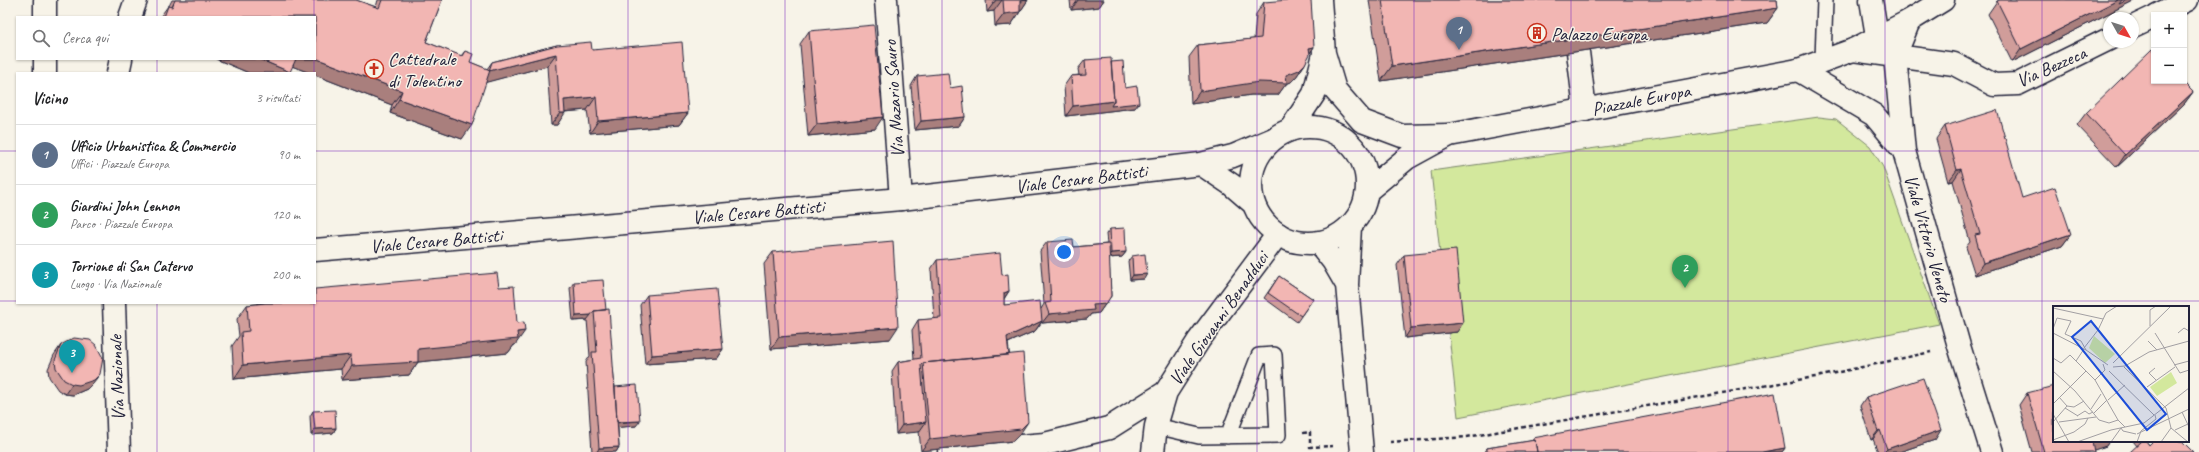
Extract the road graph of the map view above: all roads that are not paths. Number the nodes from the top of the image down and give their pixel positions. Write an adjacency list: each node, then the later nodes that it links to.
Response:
1 (45, 0): 10 (street)
2 (136, 0): 11 (street)
3 (886, 0): 33 (street, Via Nazario Sauro)
4 (1320, 0): 19 (street)
5 (1825, 0): 23 (lane)
6 (1871, 0): 15 (street)
7 (1943, 0): 13 (street)
8 (2187, 0): 9 (street)
9 (2163, 12)
10 (45, 16)
11 (130, 16)
12 (2151, 18): 14 (street)
13 (1909, 21): 15 (street); 20 (street, Viale Vittorio Veneto)
14 (2139, 24)
15 (1877, 36): 17 (street)
16 (2103, 42): 20 (street, Via Bezzeca)
17 (1853, 50): 20 (street, Via Bezzeca); 23 (street, Piazzale Europa)
18 (1578, 52): 27 (street)
19 (1324, 53): 28 (street); 29 (street)
20 (1895, 56): 30 (street, Viale Vittorio Veneto)
21 (45, 60): 25 (street)
22 (121, 60): 26 (street)
23 (1823, 60): 24 (street, Piazzale Europa)
24 (1798, 70): 27 (street, Piazzale Europa); 30 (street)
25 (44, 72)
26 (118, 72)
27 (1585, 110): 29 (street, Piazzale Europa)
28 (1281, 134): 31 (street, Viale Cesare Battisti); 32 (street); 34 (street)
29 (1449, 135): 32 (street, Piazzale Europa)
30 (1904, 151): 49 (street, Viale Vittorio Veneto)
31 (1201, 164): 33 (street, Viale Cesare Battisti); 34 (street)
32 (1367, 191): 35 (street)
33 (901, 199): 38 (street, Viale Cesare Battisti)
34 (1254, 204): 36 (street)
35 (1350, 226): 37 (street); 39 (street)
36 (1278, 234): 37 (street); 41 (street, Viale Giovanni Benadduci)
37 (1318, 242): 39 (street)
38 (316, 250)
39 (1347, 285): 45 (street)
40 (114, 304): 46 (street, Via Nazionale)
41 (1166, 392): 42 (street, Viale Giovanni Benadduci); 44 (street)
42 (1156, 426): 43 (lane); 48 (street, Viale Giovanni Benadduci)
43 (1228, 436): 43 (lane)
44 (1052, 448): 47 (street)
45 (1362, 448)
46 (119, 452)
47 (949, 452)
48 (1153, 452)
49 (1992, 452)

